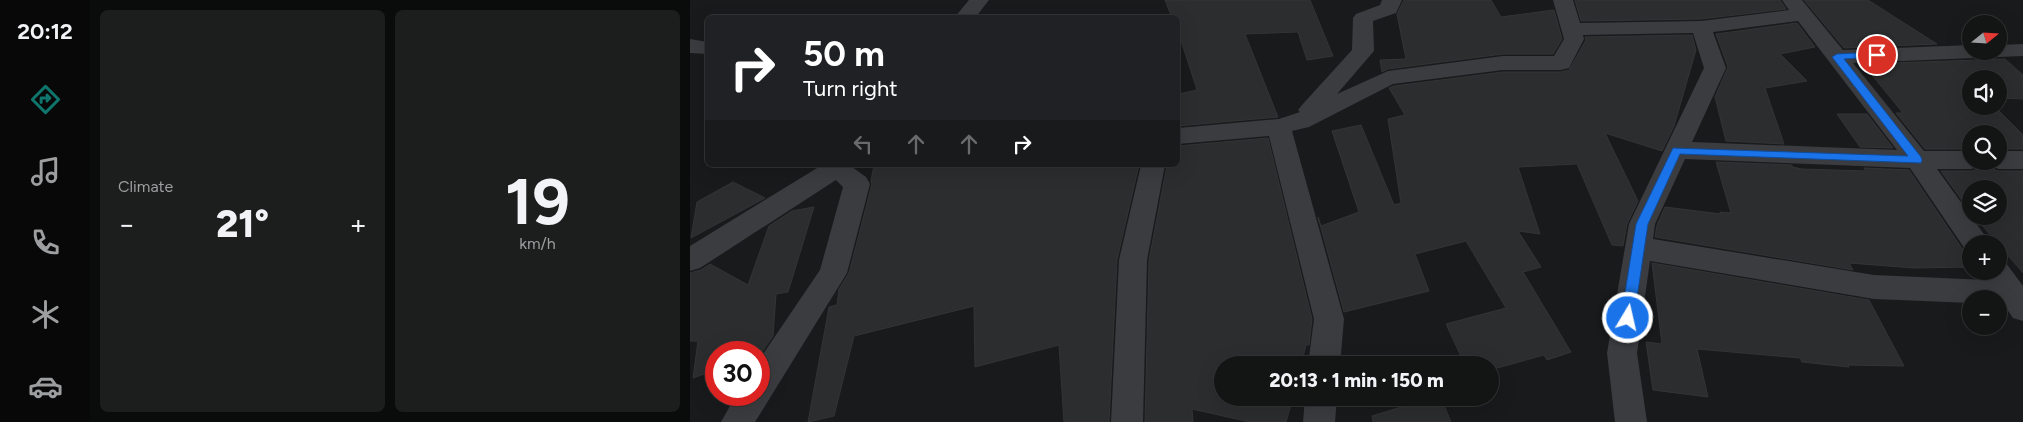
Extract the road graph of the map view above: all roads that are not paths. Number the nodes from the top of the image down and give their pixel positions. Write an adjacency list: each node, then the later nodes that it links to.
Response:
1 (979, 0): 5 (street)
2 (1392, 0): 14 (street)
3 (1563, 0): 7 (street)
4 (1798, 7): 6 (street); 13 (street)
5 (966, 15)
6 (1701, 27): 7 (street); 16 (street)
7 (1570, 29): 14 (street)
8 (690, 45): 9 (street)
9 (705, 48)
10 (2023, 50): 11 (street)
11 (2008, 51)
12 (1962, 52): 13 (street)
13 (1837, 57): 17 (street)
14 (1290, 124): 15 (street); 27 (street)
15 (1180, 136)
16 (1676, 150): 17 (street); 24 (street)
17 (1917, 160): 18 (street); 23 (street)
18 (1962, 160)
19 (2007, 160): 20 (street)
20 (2023, 160)
21 (840, 167): 25 (street); 28 (street)
22 (1153, 167): 32 (street)
23 (1971, 235)
24 (1639, 248): 26 (street); 34 (street)
25 (690, 260)
26 (2010, 291)
27 (1325, 356)
28 (770, 370)
29 (747, 406): 31 (street)
30 (1320, 406): 33 (street)
31 (737, 422)
32 (1127, 422)
33 (1319, 422)
34 (1631, 422)

